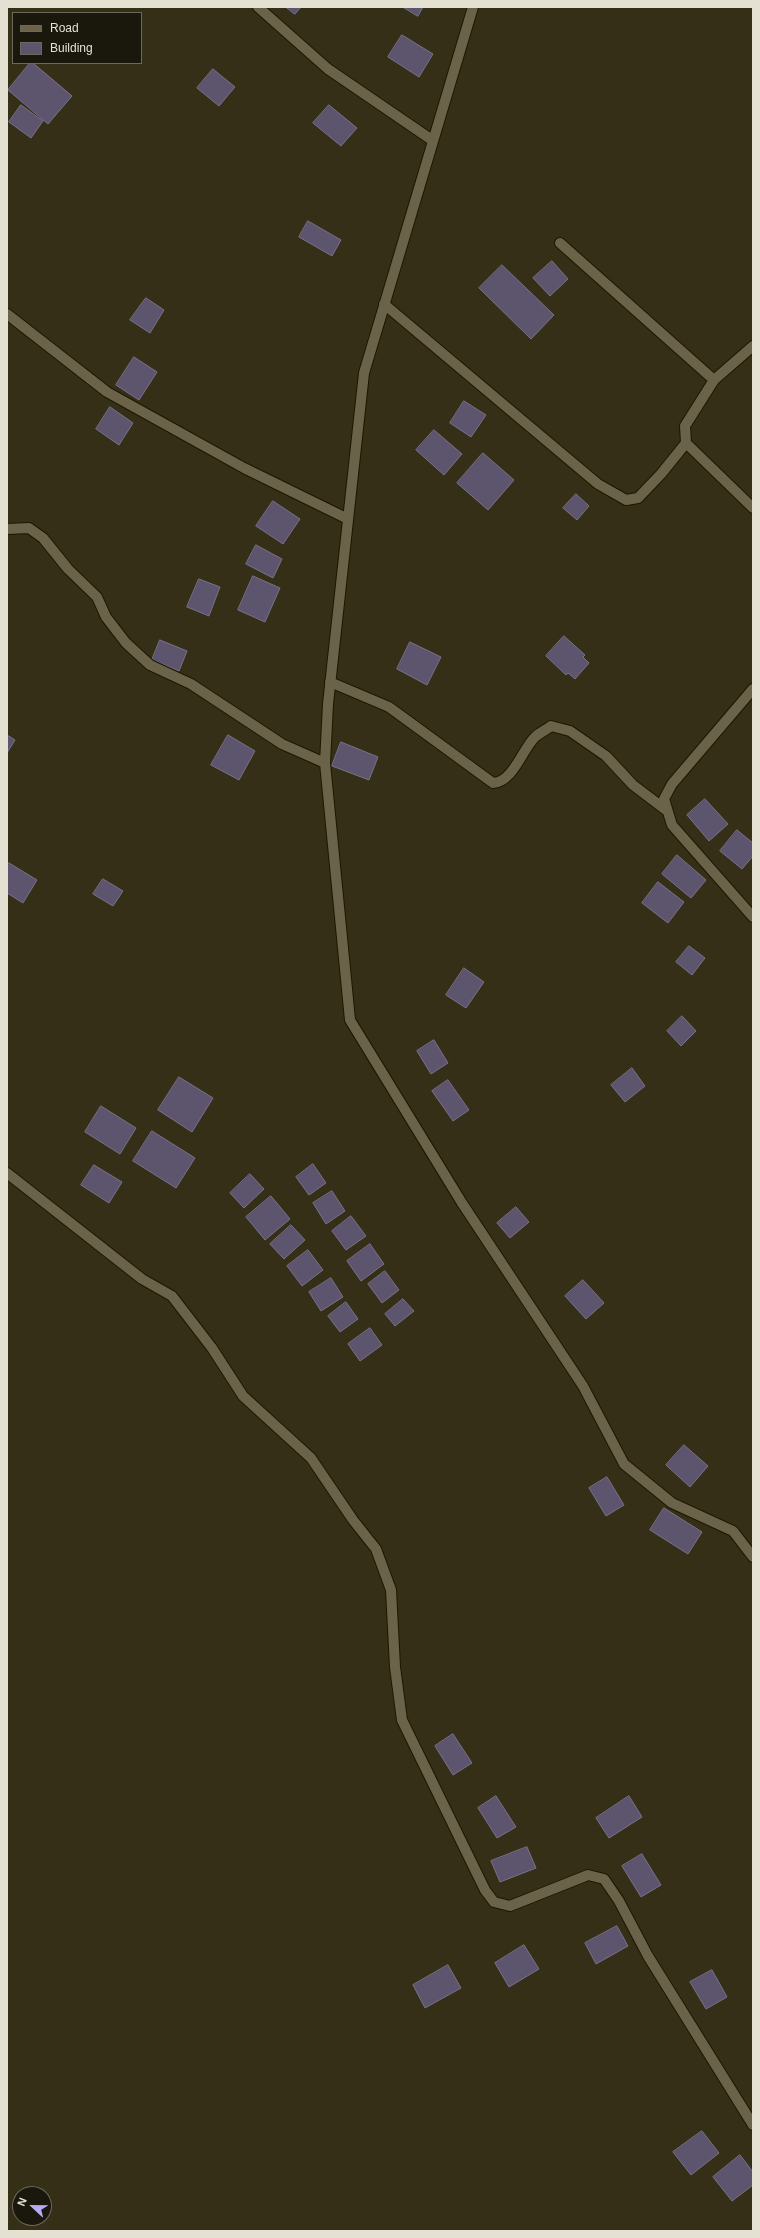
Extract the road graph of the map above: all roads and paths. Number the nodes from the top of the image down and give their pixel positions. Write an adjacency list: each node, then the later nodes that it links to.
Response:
1 (258, 7): 3 (street)
2 (473, 7): 3 (street)
3 (432, 140): 5 (street)
4 (560, 242): 8 (street)
5 (384, 304): 9 (street); 11 (street)
6 (7, 314): 11 (street)
7 (753, 346): 8 (street)
8 (714, 380): 9 (street)
9 (686, 443): 10 (street)
10 (753, 508)
11 (348, 519): 13 (street)
12 (7, 529): 15 (street)
13 (330, 682): 15 (street); 16 (street)
14 (753, 689): 16 (street)
15 (325, 763): 19 (street)
16 (666, 810): 17 (street)
17 (753, 917)
18 (7, 1173): 20 (street)
19 (753, 1557)
20 (753, 2126)

